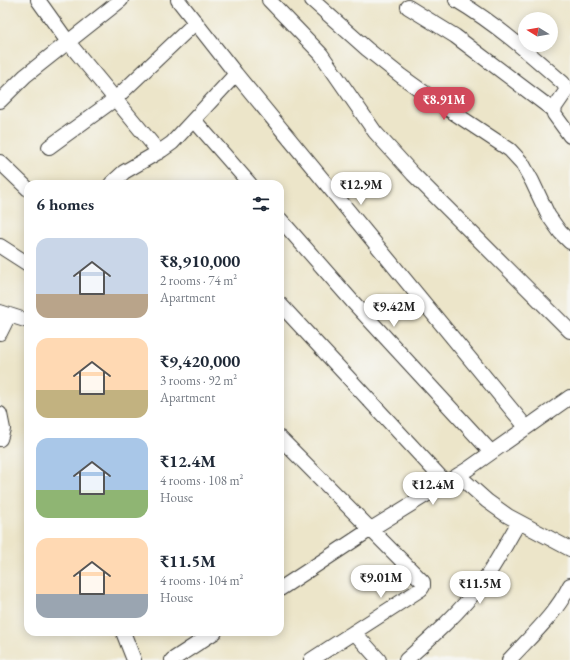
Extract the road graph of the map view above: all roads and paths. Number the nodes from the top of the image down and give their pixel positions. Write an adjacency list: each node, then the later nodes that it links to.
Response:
1 (38, 0): 9 (street)
2 (121, 0): 9 (street)
3 (178, 0): 8 (street)
4 (269, 0): 29 (street)
5 (312, 0): 23 (street)
6 (456, 0): 13 (street)
7 (408, 7): 13 (street)
8 (196, 22): 10 (street); 11 (street)
9 (68, 42): 11 (street); 12 (street)
10 (236, 74): 14 (street); 33 (street)
11 (115, 99): 16 (street); 17 (street)
12 (0, 101)
13 (553, 110): 15 (street)
14 (194, 120): 17 (street); 20 (street)
15 (570, 136)
16 (49, 147)
17 (159, 152): 19 (street)
18 (0, 162): 21 (street)
19 (115, 180)
20 (246, 180)
21 (24, 185)
22 (284, 224): 36 (street)
23 (570, 242)
24 (0, 246): 25 (street)
25 (24, 261)
26 (284, 308): 38 (street)
27 (5, 313): 28 (street); 30 (street)
28 (24, 320)
29 (570, 330)
30 (0, 333)
31 (570, 397): 33 (street)
32 (0, 414): 34 (street)
33 (526, 427): 36 (street)
34 (0, 439)
35 (284, 442): 40 (street)
36 (491, 452): 37 (street)
37 (458, 475): 38 (street); 39 (street)
38 (446, 483): 40 (street)
39 (519, 522): 41 (street); 51 (street)
40 (371, 530): 43 (street); 44 (street)
41 (570, 549)
42 (570, 585): 52 (street)
43 (284, 586)
44 (354, 632): 49 (street); 50 (street)
45 (125, 636): 47 (street)
46 (209, 636): 48 (street)
47 (134, 660)
48 (172, 660)
49 (311, 660)
50 (379, 660)
51 (406, 660)
52 (509, 660)

